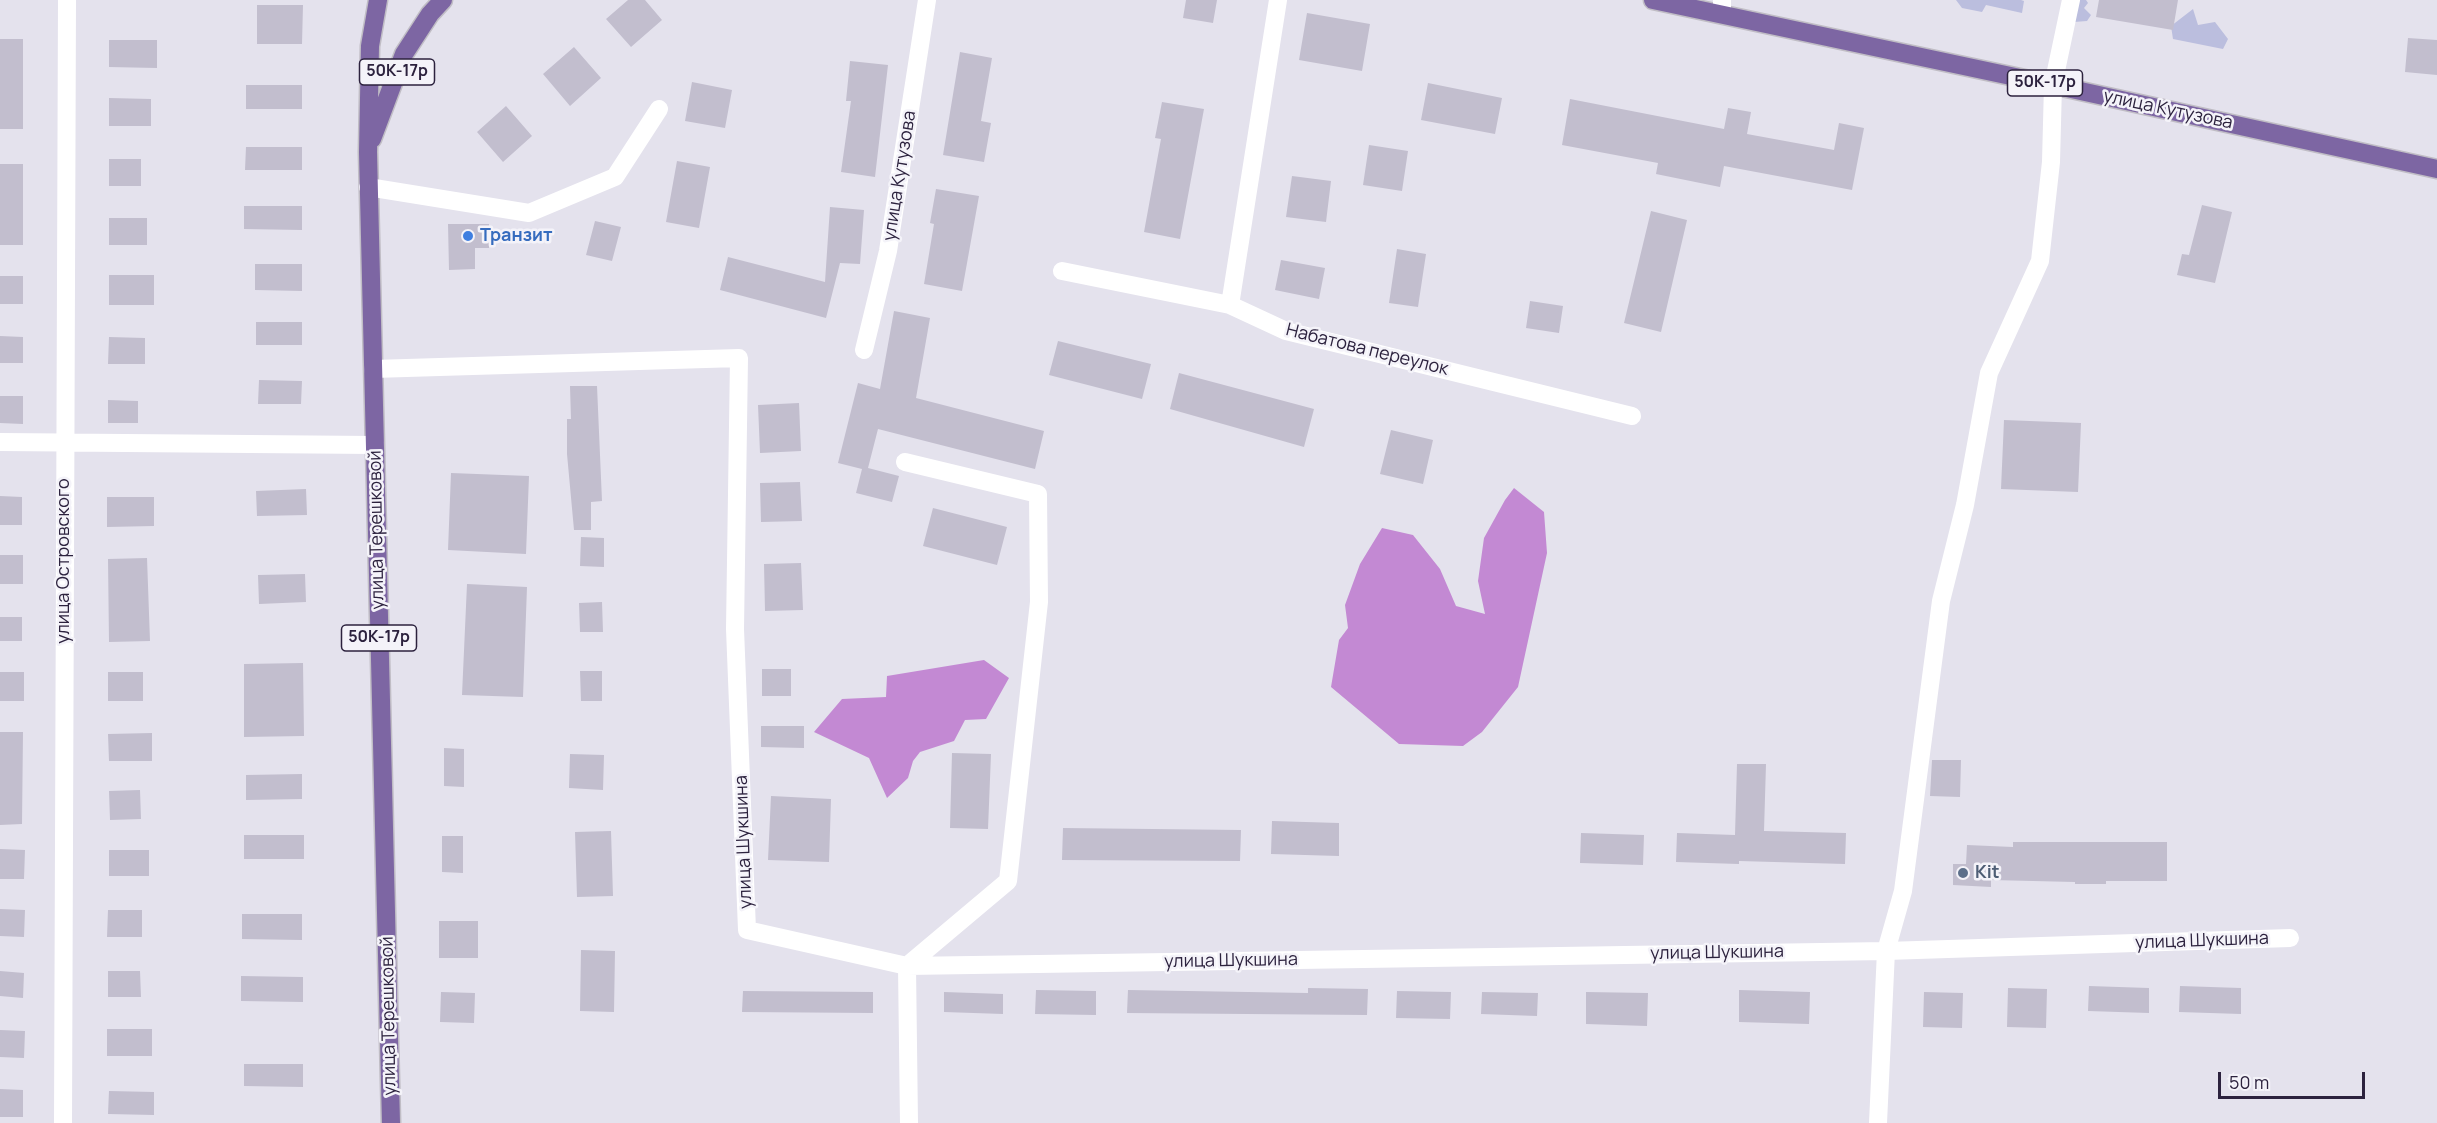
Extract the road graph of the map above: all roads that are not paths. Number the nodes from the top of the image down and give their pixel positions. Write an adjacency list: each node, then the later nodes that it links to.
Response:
1 (66, 0): 19 (street, улица Островского)
2 (378, 0): 11 (main road, улица Терешковой / 50К-17р)
3 (443, 0): 11 (main road, улица Терешковой / 50К-17р)
4 (927, 0): 16 (street, улица Кутузова)
5 (1278, 0): 15 (street)
6 (1653, 0): 8 (main road, улица Кутузова / 50К-17р)
7 (2071, 0): 9 (street)
8 (1722, 7): 9 (main road, улица Кутузова / 50К-17р)
9 (2054, 85): 12 (main road, улица Кутузова / 50К-17р); 24 (street)
10 (659, 109): 13 (street)
11 (368, 152): 13 (main road, улица Терешковой / 50К-17р)
12 (2437, 169)
13 (368, 187): 17 (main road, улица Терешковой / 50К-17р)
14 (1062, 271): 15 (street, Набатова переулок)
15 (1230, 305): 18 (street, Набатова переулок)
16 (864, 350)
17 (373, 369): 21 (main road, улица Терешковой / 50К-17р); 25 (street, улица Шукшина)
18 (1632, 416)
19 (64, 441): 20 (street); 21 (street); 26 (street, улица Островского)
20 (0, 442)
21 (375, 445): 27 (main road, улица Терешковой / 50К-17р)
22 (904, 462): 25 (street)
23 (2290, 938): 24 (street, улица Шукшина)
24 (1886, 951): 25 (street, улица Шукшина); 29 (street)
25 (907, 966): 28 (street)
26 (63, 1123)
27 (392, 1123)
28 (909, 1123)
29 (1878, 1123)

